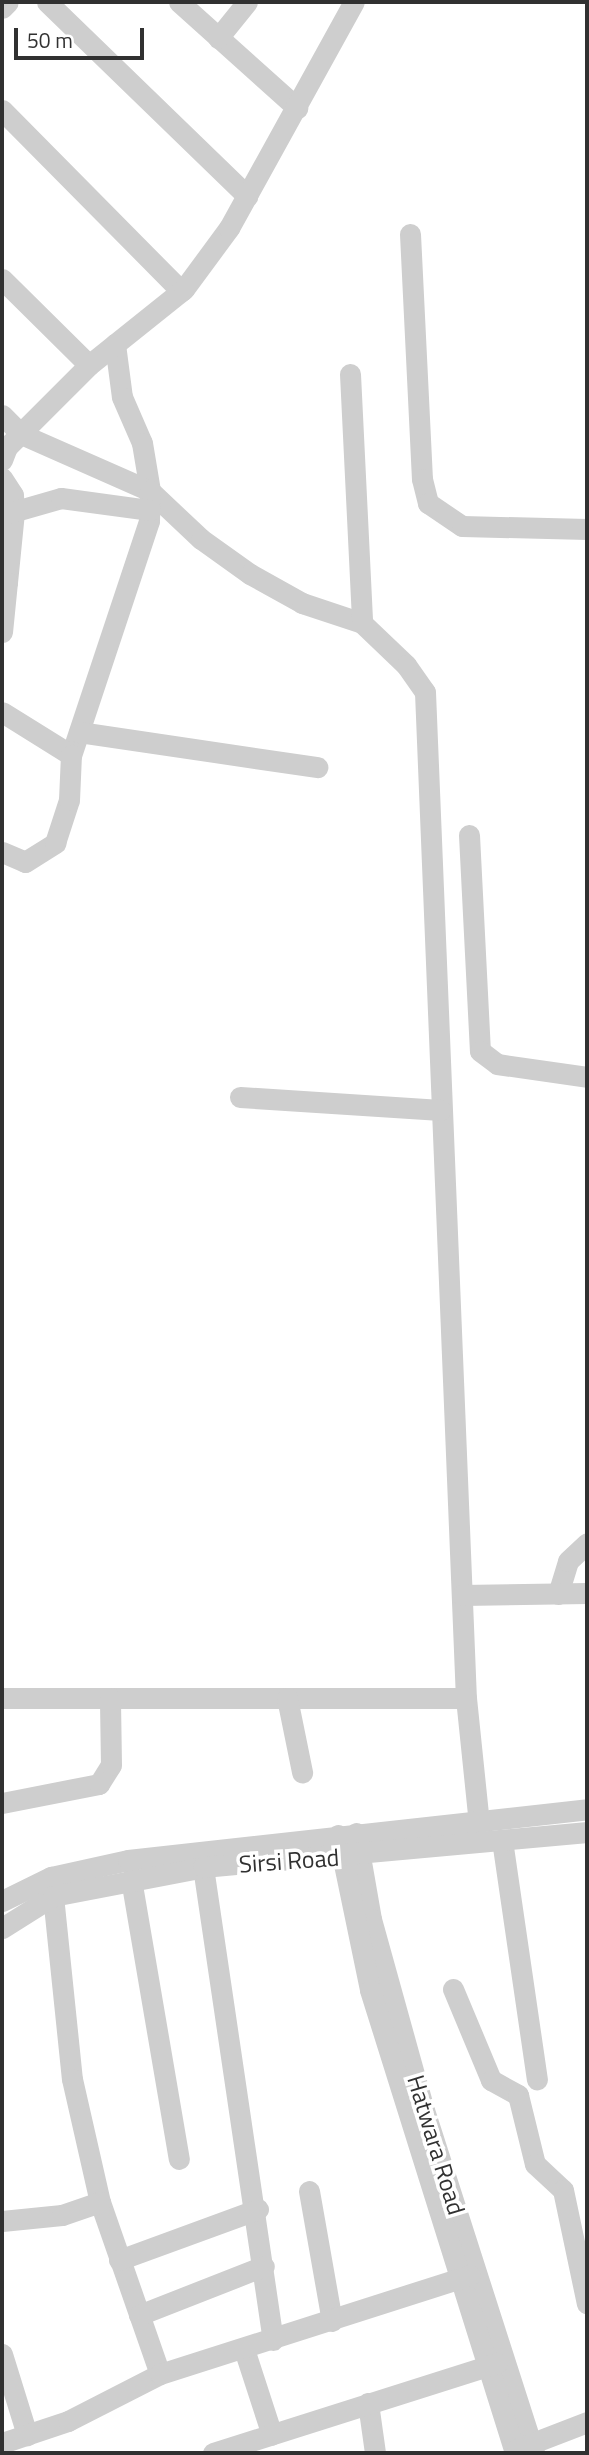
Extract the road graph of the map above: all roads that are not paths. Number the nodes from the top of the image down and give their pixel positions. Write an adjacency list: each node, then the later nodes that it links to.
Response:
1 (8, 2): 6 (street)
2 (47, 2): 10 (street)
3 (179, 2): 7 (street)
4 (247, 2): 7 (street)
5 (355, 2): 8 (street)
6 (2, 8)
7 (218, 37): 8 (street)
8 (297, 107): 10 (street)
9 (2, 110): 13 (street)
10 (247, 196): 13 (street)
11 (410, 234): 23 (street)
12 (2, 279): 15 (street)
13 (181, 291): 14 (street)
14 (115, 344): 15 (street); 21 (street)
15 (89, 365): 18 (street)
16 (350, 374): 25 (street)
17 (2, 415): 18 (street)
18 (21, 434): 19 (street); 21 (street)
19 (2, 460)
20 (2, 478): 22 (street)
21 (150, 500): 22 (street); 25 (street); 28 (street)
22 (8, 514): 24 (street)
23 (587, 529)
24 (5, 583): 26 (street)
25 (362, 623): 35 (street)
26 (2, 632)
27 (2, 712): 29 (street)
28 (79, 732): 29 (street); 30 (street)
29 (71, 755): 32 (street)
30 (317, 767)
31 (469, 835): 33 (street)
32 (2, 852)
33 (587, 1077)
34 (240, 1097): 35 (street)
35 (441, 1110): 39 (street)
36 (587, 1543): 38 (street)
37 (587, 1593): 38 (street)
38 (558, 1594): 39 (street)
39 (461, 1595): 43 (street)
40 (2, 1698): 41 (street)
41 (110, 1698): 42 (street); 45 (street)
42 (287, 1698): 43 (street); 44 (street)
43 (466, 1698): 47 (street)
44 (302, 1772)
45 (2, 1803)
46 (587, 1809): 47 (street, Sirsi Road)
47 (479, 1823): 49 (street, Sirsi Road)
48 (587, 1832): 50 (street, Sirsi Road)
49 (347, 1834): 51 (street, Hatwara Road); 54 (street, Sirsi Road)
50 (502, 1840): 51 (street, Sirsi Road); 58 (street)
51 (351, 1856): 52 (street, Sirsi Road); 66 (street, Hatwara Road)
52 (203, 1867): 53 (street, Sirsi Road); 62 (street)
53 (131, 1879): 54 (street, Sirsi Road); 59 (street)
54 (52, 1887): 55 (street, Sirsi Road); 56 (street, Sirsi Road); 61 (street)
55 (4, 1898)
56 (2, 1928)
57 (453, 1989): 67 (street)
58 (537, 2079)
59 (179, 2159)
60 (309, 2191): 69 (street)
61 (100, 2202): 63 (street); 64 (street)
62 (258, 2209): 64 (street); 65 (street)
63 (2, 2223)
64 (119, 2260): 68 (street)
65 (264, 2266): 68 (street); 70 (street)
66 (466, 2276): 69 (street); 73 (street, Hatwara Road)
67 (587, 2304)
68 (139, 2315): 74 (street)
69 (332, 2321): 70 (street)
70 (273, 2340): 71 (street)
71 (244, 2348): 74 (street); 78 (street)
72 (2, 2354): 77 (street)
73 (495, 2364): 75 (street); 80 (street, Hatwara Road)
74 (160, 2374): 77 (street)
75 (368, 2403): 78 (street); 82 (street)
76 (587, 2422): 80 (street)
77 (27, 2435): 79 (street)
78 (272, 2435): 81 (street)
79 (2, 2443)
80 (523, 2450)
81 (213, 2453)
82 (376, 2453)

